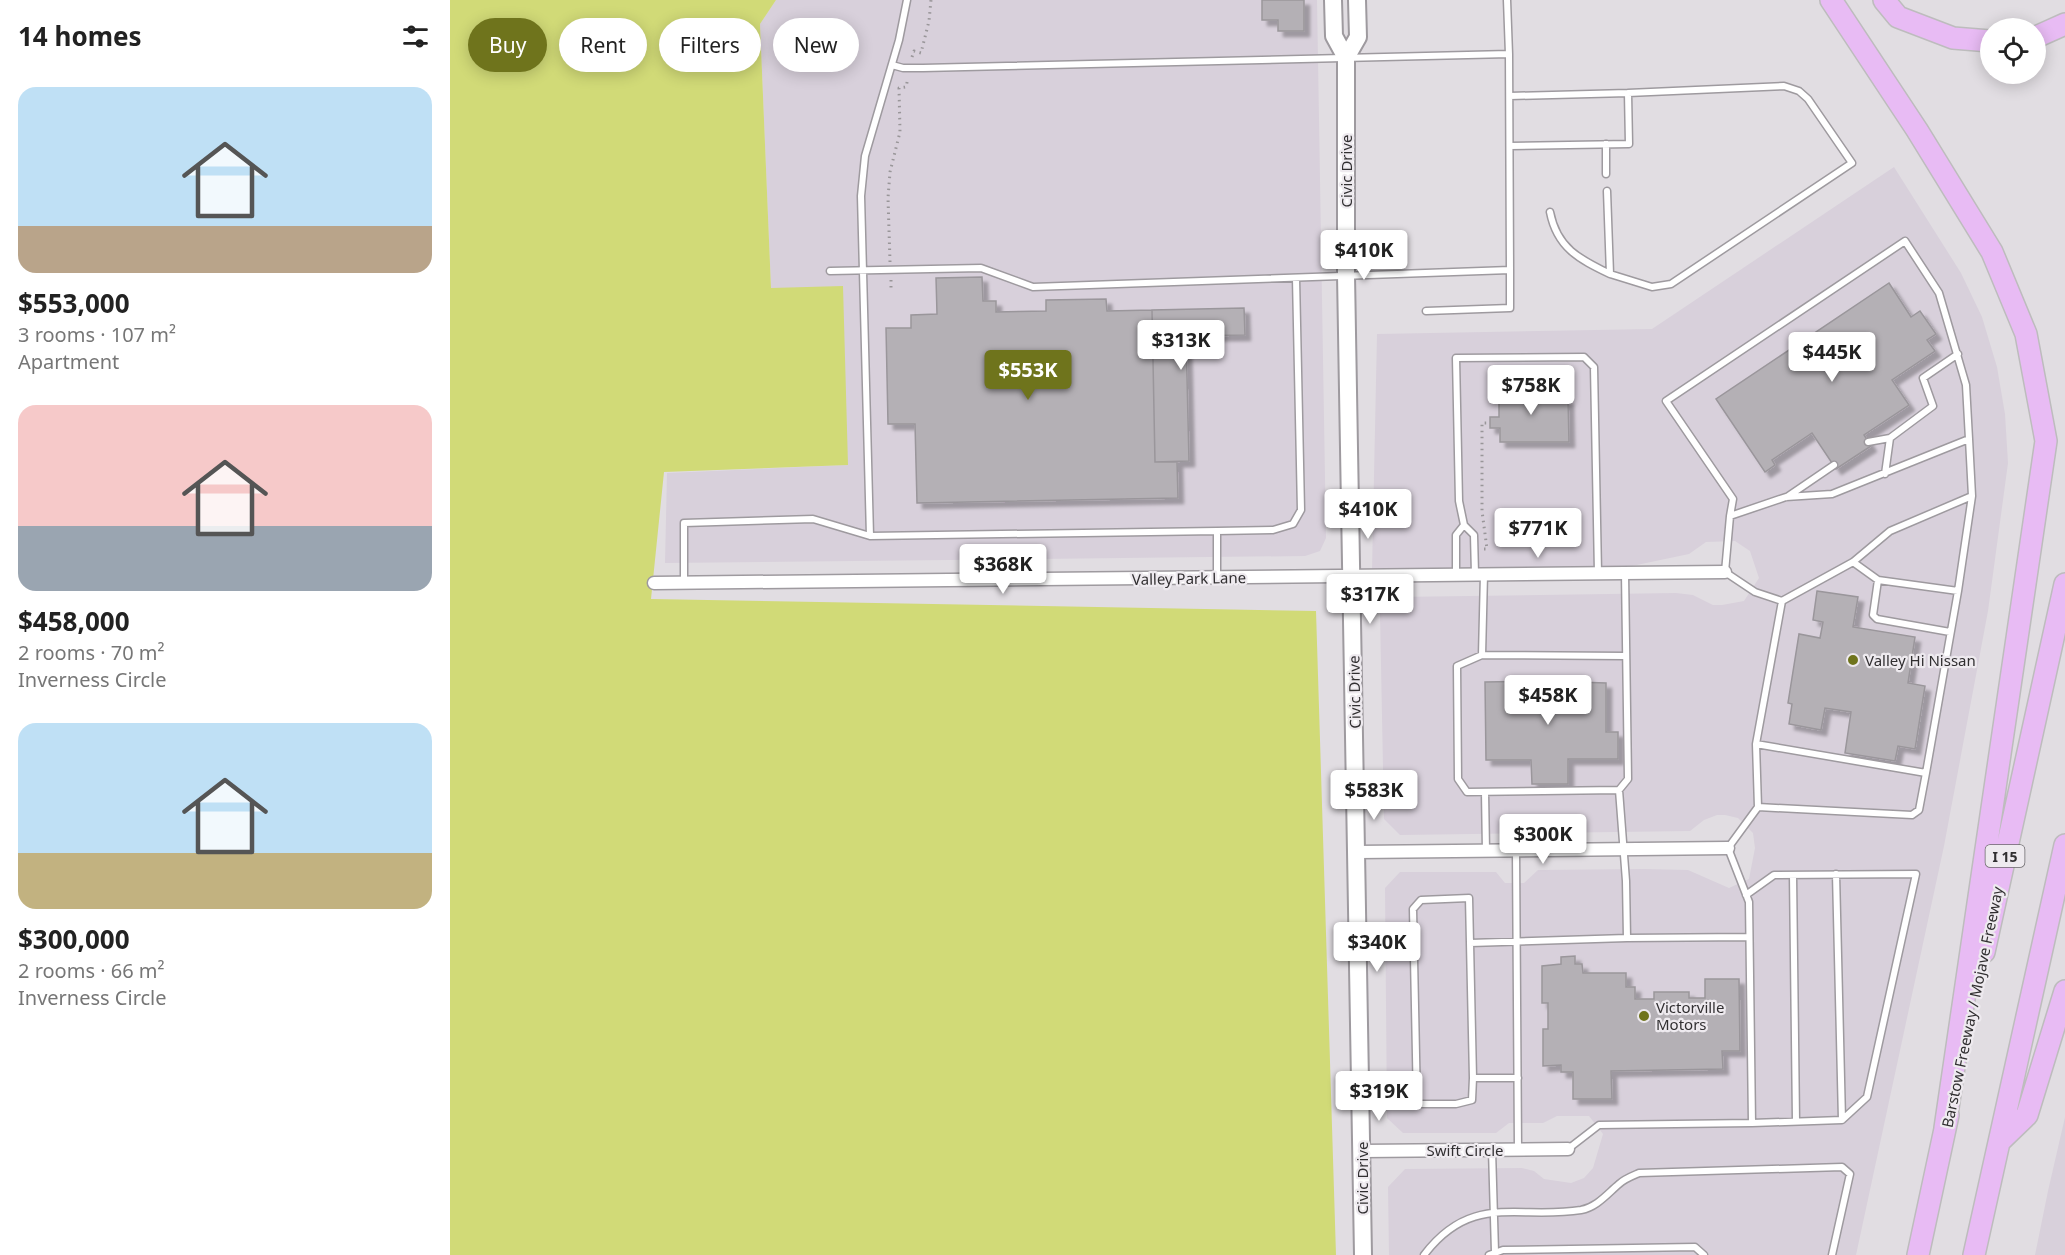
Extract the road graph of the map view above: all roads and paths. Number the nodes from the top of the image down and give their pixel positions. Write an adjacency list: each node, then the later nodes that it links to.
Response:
1 (907, 0): 13 (lane)
2 (931, 0): 14 (path)
3 (1333, 0): 12 (street, Civic Drive)
4 (1357, 0): 12 (street, Civic Drive)
5 (1508, 0): 11 (lane)
6 (1831, 0): 86 (highway)
7 (1884, 0): 10 (highway)
8 (2065, 24): 9 (highway)
9 (2046, 33)
10 (1980, 40)
11 (1509, 54): 12 (lane); 16 (lane)
12 (1346, 58): 14 (lane); 27 (street, Civic Drive)
13 (892, 65): 14 (lane); 22 (lane)
14 (910, 68): 23 (path)
15 (1628, 93): 16 (lane); 17 (lane); 26 (lane)
16 (1510, 96): 18 (lane)
17 (1606, 144): 18 (lane); 19 (lane)
18 (1510, 146): 24 (lane)
19 (1606, 174)
20 (1607, 191): 26 (lane)
21 (1550, 212): 26 (lane)
22 (862, 269): 23 (lane); 25 (lane); 43 (lane)
23 (891, 269): 28 (lane); 29 (path)
24 (1510, 270): 27 (lane); 30 (lane)
25 (830, 271)
26 (1610, 274)
27 (1346, 275): 28 (lane); 51 (street, Civic Drive)
28 (1296, 278): 42 (lane)
29 (891, 291)
30 (1426, 311)
31 (1958, 354): 33 (lane); 34 (lane); 40 (lane)
32 (1490, 423): 44 (path)
33 (1890, 438): 35 (lane); 37 (lane)
34 (1969, 439): 37 (lane); 38 (lane)
35 (1868, 442)
36 (1834, 465): 39 (lane)
37 (1885, 474): 39 (lane)
38 (1972, 496): 45 (lane); 57 (lane)
39 (1786, 497): 40 (lane)
40 (1730, 516): 46 (lane)
41 (1464, 525): 47 (lane); 49 (lane); 50 (lane)
42 (1217, 531): 43 (lane); 52 (lane)
43 (870, 536): 54 (lane)
44 (1483, 549)
45 (1853, 562): 53 (lane); 58 (lane)
46 (1725, 572): 48 (street, Valley Park Lane); 58 (lane)
47 (1598, 573): 48 (street, Valley Park Lane); 50 (street, Valley Park Lane)
48 (1625, 573): 61 (lane)
49 (1456, 575): 50 (street, Valley Park Lane); 51 (street, Valley Park Lane)
50 (1480, 575): 60 (lane)
51 (1352, 576): 52 (street, Valley Park Lane); 72 (street, Civic Drive)
52 (1217, 578): 54 (street, Valley Park Lane)
53 (1878, 580): 57 (lane); 59 (lane)
54 (684, 583): 55 (street, Valley Park Lane)
55 (654, 584)
56 (2065, 584): 86 (highway, Barstow Freeway / Mojave Freeway / I 15)
57 (1958, 591): 59 (lane)
58 (1782, 601): 62 (lane)
59 (1950, 632): 63 (lane)
60 (1482, 655): 61 (lane); 65 (lane)
61 (1625, 656): 64 (lane)
62 (1756, 744): 63 (lane); 66 (lane)
63 (1926, 773): 66 (lane)
64 (1619, 790): 65 (lane); 69 (lane)
65 (1485, 792): 70 (lane)
66 (1758, 807): 68 (lane)
67 (2065, 845): 87 (highway)
68 (1728, 848): 69 (street); 75 (lane)
69 (1622, 849): 71 (street); 77 (lane)
70 (1486, 851): 71 (street); 72 (street)
71 (1516, 851): 78 (lane)
72 (1358, 852): 91 (street, Civic Drive)
73 (1836, 874): 74 (lane); 83 (lane); 83 (lane)
74 (1793, 875): 75 (lane); 84 (lane)
75 (1746, 895): 76 (lane)
76 (1749, 937): 77 (lane); 85 (lane)
77 (1627, 938): 78 (lane)
78 (1516, 940): 79 (lane); 82 (lane)
79 (1470, 943): 81 (lane); 81 (lane)
80 (2065, 991): 87 (highway)
81 (1473, 1078): 82 (lane)
82 (1518, 1078): 90 (lane)
83 (1842, 1120): 84 (lane)
84 (1796, 1122): 85 (lane)
85 (1752, 1123): 88 (lane)
86 (1945, 1128): 98 (highway, Barstow Freeway / Mojave Freeway / I 15)
87 (2000, 1142): 99 (highway)
88 (1568, 1149): 90 (street, Swift Circle)
89 (1492, 1150): 90 (street, Swift Circle); 91 (street, Swift Circle); 92 (lane)
90 (1518, 1150)
91 (1362, 1151): 94 (street, Civic Drive)
92 (1494, 1212): 93 (lane); 95 (lane); 97 (lane)
93 (1492, 1254): 96 (lane)
94 (1363, 1255)
95 (1424, 1255)
96 (1704, 1255)
97 (1832, 1255)
98 (1918, 1255)
99 (1974, 1255)

